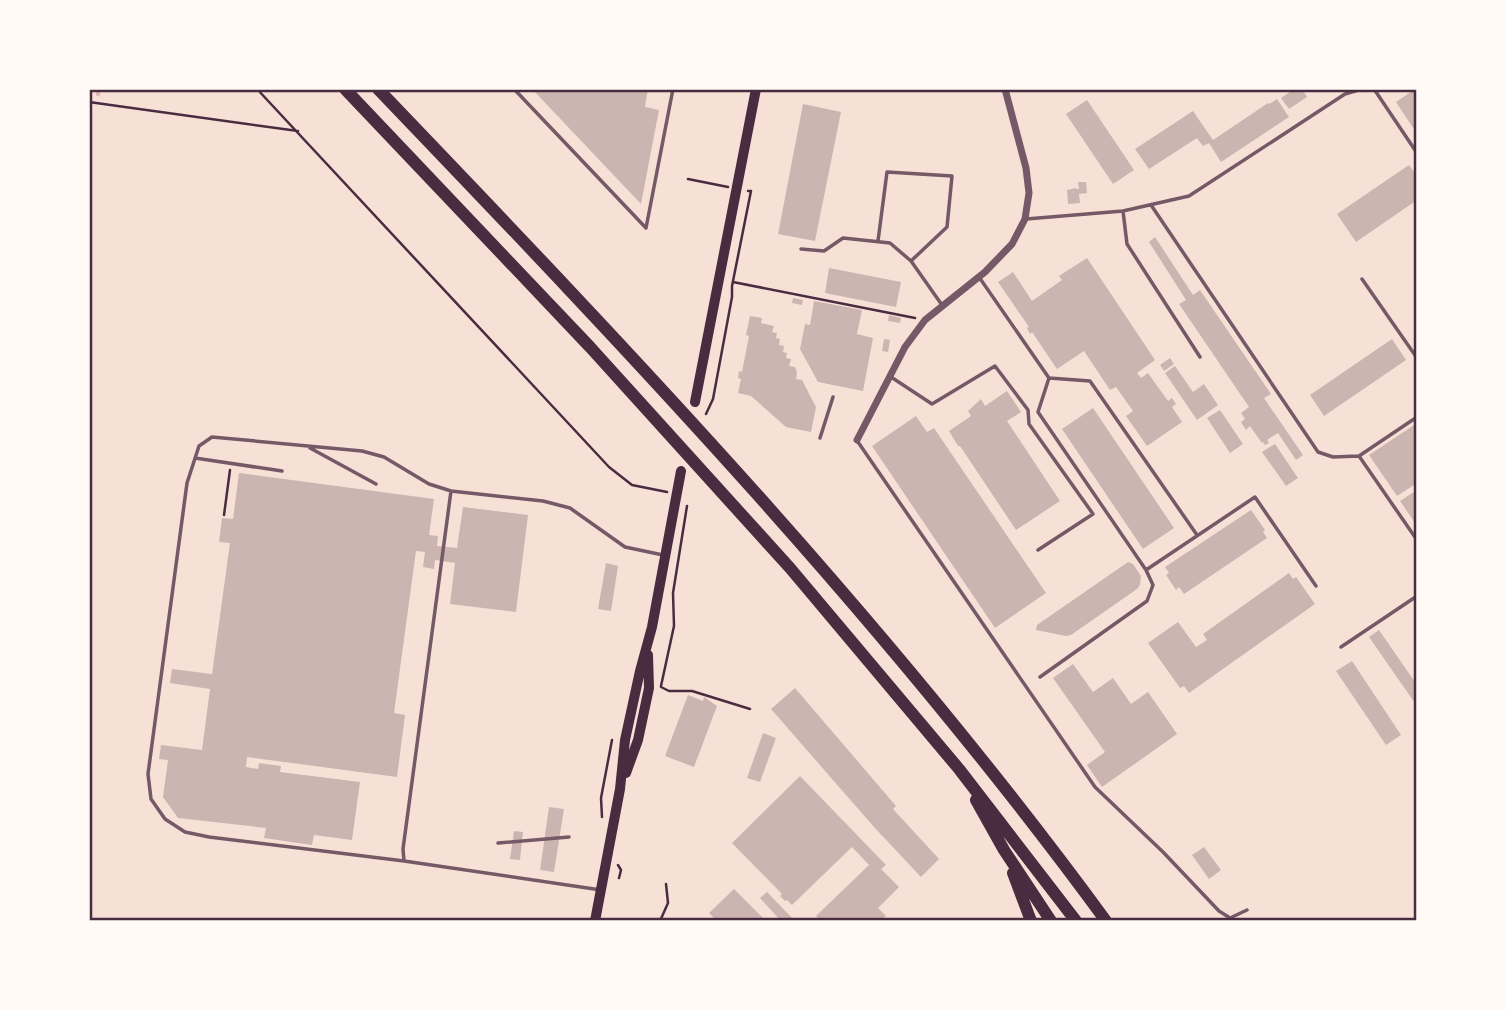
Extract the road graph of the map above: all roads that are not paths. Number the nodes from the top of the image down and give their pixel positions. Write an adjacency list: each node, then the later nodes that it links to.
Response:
1 (345, 89): 44 (highway)
2 (378, 89): 55 (highway)
3 (514, 89): 4 (lane)
4 (673, 89)
5 (755, 89): 24 (main road)
6 (1005, 89): 12 (street)
7 (1362, 89): 10 (lane)
8 (1374, 89): 9 (lane)
9 (1417, 153)
10 (1151, 205): 11 (lane); 29 (lane)
11 (1123, 211): 12 (lane); 19 (lane)
12 (1026, 219): 16 (street)
13 (878, 241): 14 (lane); 15 (lane); 15 (lane)
14 (802, 249)
15 (911, 261): 18 (lane)
16 (979, 277): 18 (street); 22 (lane)
17 (1362, 279): 20 (lane)
18 (942, 305): 21 (street)
19 (1200, 357)
20 (1417, 358)
21 (890, 376): 27 (street); 37 (lane)
22 (1049, 377): 35 (lane); 39 (lane)
23 (833, 397): 26 (lane)
24 (695, 402)
25 (1417, 417): 29 (lane)
26 (820, 438)
27 (857, 440): 50 (lane)
28 (306, 446): 30 (lane); 33 (lane); 34 (lane)
29 (1359, 456): 36 (lane)
30 (195, 458): 31 (lane); 48 (lane)
31 (282, 471)
32 (681, 471): 38 (main road)
33 (376, 484)
34 (451, 491): 38 (lane); 48 (lane)
35 (1197, 535): 39 (lane); 40 (lane)
36 (1417, 540)
37 (1038, 550)
38 (665, 555): 49 (main road)
39 (1146, 570): 43 (lane)
40 (1316, 586)
41 (1417, 596): 42 (lane)
42 (1341, 647)
43 (1040, 677)
44 (959, 769): 47 (highway); 54 (highway)
45 (569, 836): 46 (lane)
46 (498, 844)
47 (1004, 850): 52 (highway); 53 (highway)
48 (404, 861): 49 (lane)
49 (601, 890): 51 (main road)
50 (1247, 910)
51 (595, 921)
52 (1031, 921)
53 (1051, 921)
54 (1076, 921)
55 (1106, 921)

